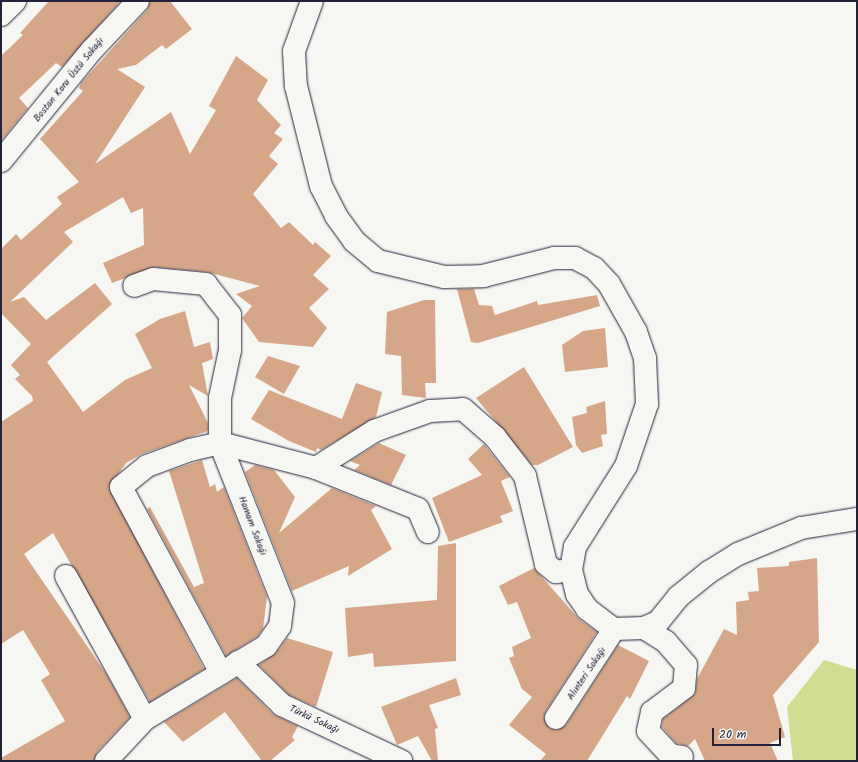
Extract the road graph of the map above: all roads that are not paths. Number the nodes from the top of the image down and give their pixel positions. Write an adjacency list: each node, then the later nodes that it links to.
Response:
1 (15, 1): 4 (street)
2 (138, 1): 5 (street, Bostan Koru Üstü Sokağı)
3 (312, 1): 11 (street)
4 (1, 15)
5 (1, 161)
6 (134, 286): 7 (street, Hamam Sokağı)
7 (220, 444): 8 (street); 15 (street, Hamam Sokağı); 15 (street, Türkü Sokağı)
8 (316, 468): 10 (street); 11 (street)
9 (857, 519): 13 (street)
10 (428, 532)
11 (571, 570): 14 (street)
12 (66, 576): 17 (street)
13 (644, 628): 14 (street); 18 (street)
14 (614, 629): 16 (street, Alınteri Sokağı)
15 (230, 668): 17 (street, Hamam Sokağı); 20 (street, Türkü Sokağı)
16 (556, 718)
17 (145, 719): 19 (street, Hamam Sokağı)
18 (682, 757)
19 (106, 761)
20 (401, 761)

